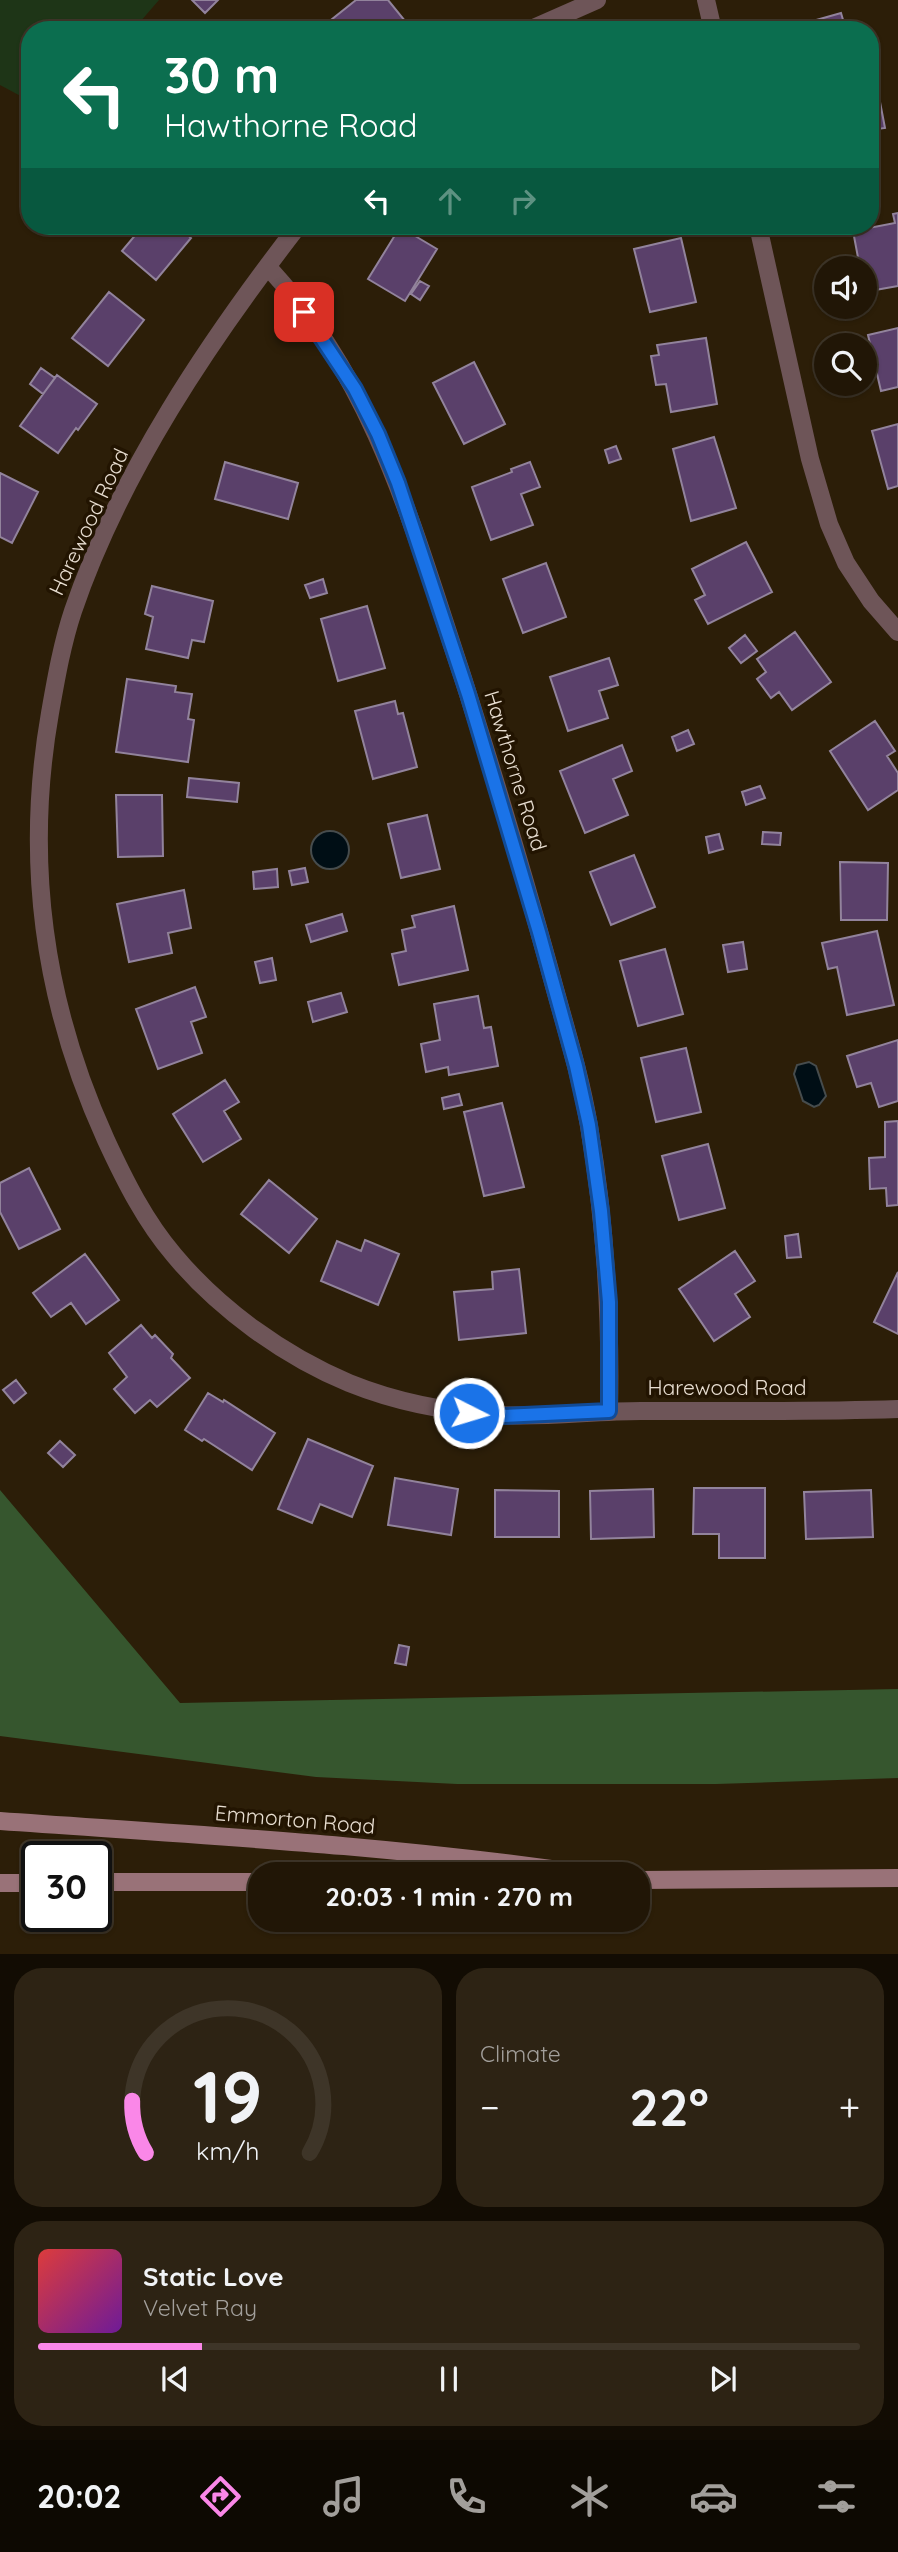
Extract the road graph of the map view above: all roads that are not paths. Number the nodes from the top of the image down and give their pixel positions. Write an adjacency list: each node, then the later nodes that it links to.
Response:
1 (597, 0): 3 (street)
2 (706, 0): 4 (street)
3 (549, 21)
4 (711, 21)
5 (291, 235): 7 (street, Harewood Road)
6 (760, 235): 8 (street)
7 (268, 267): 10 (street, Hawthorne Road); 10 (street, Harewood Road)
8 (898, 632)
9 (898, 1409): 10 (street, Harewood Road)
10 (609, 1411)
11 (0, 1821): 12 (main road, Emmorton Road)
12 (506, 1862)
13 (898, 1878): 14 (main road)
14 (650, 1881)
15 (21, 1882): 18 (main road)
16 (112, 1882): 17 (main road)
17 (248, 1882)
18 (0, 1883)

